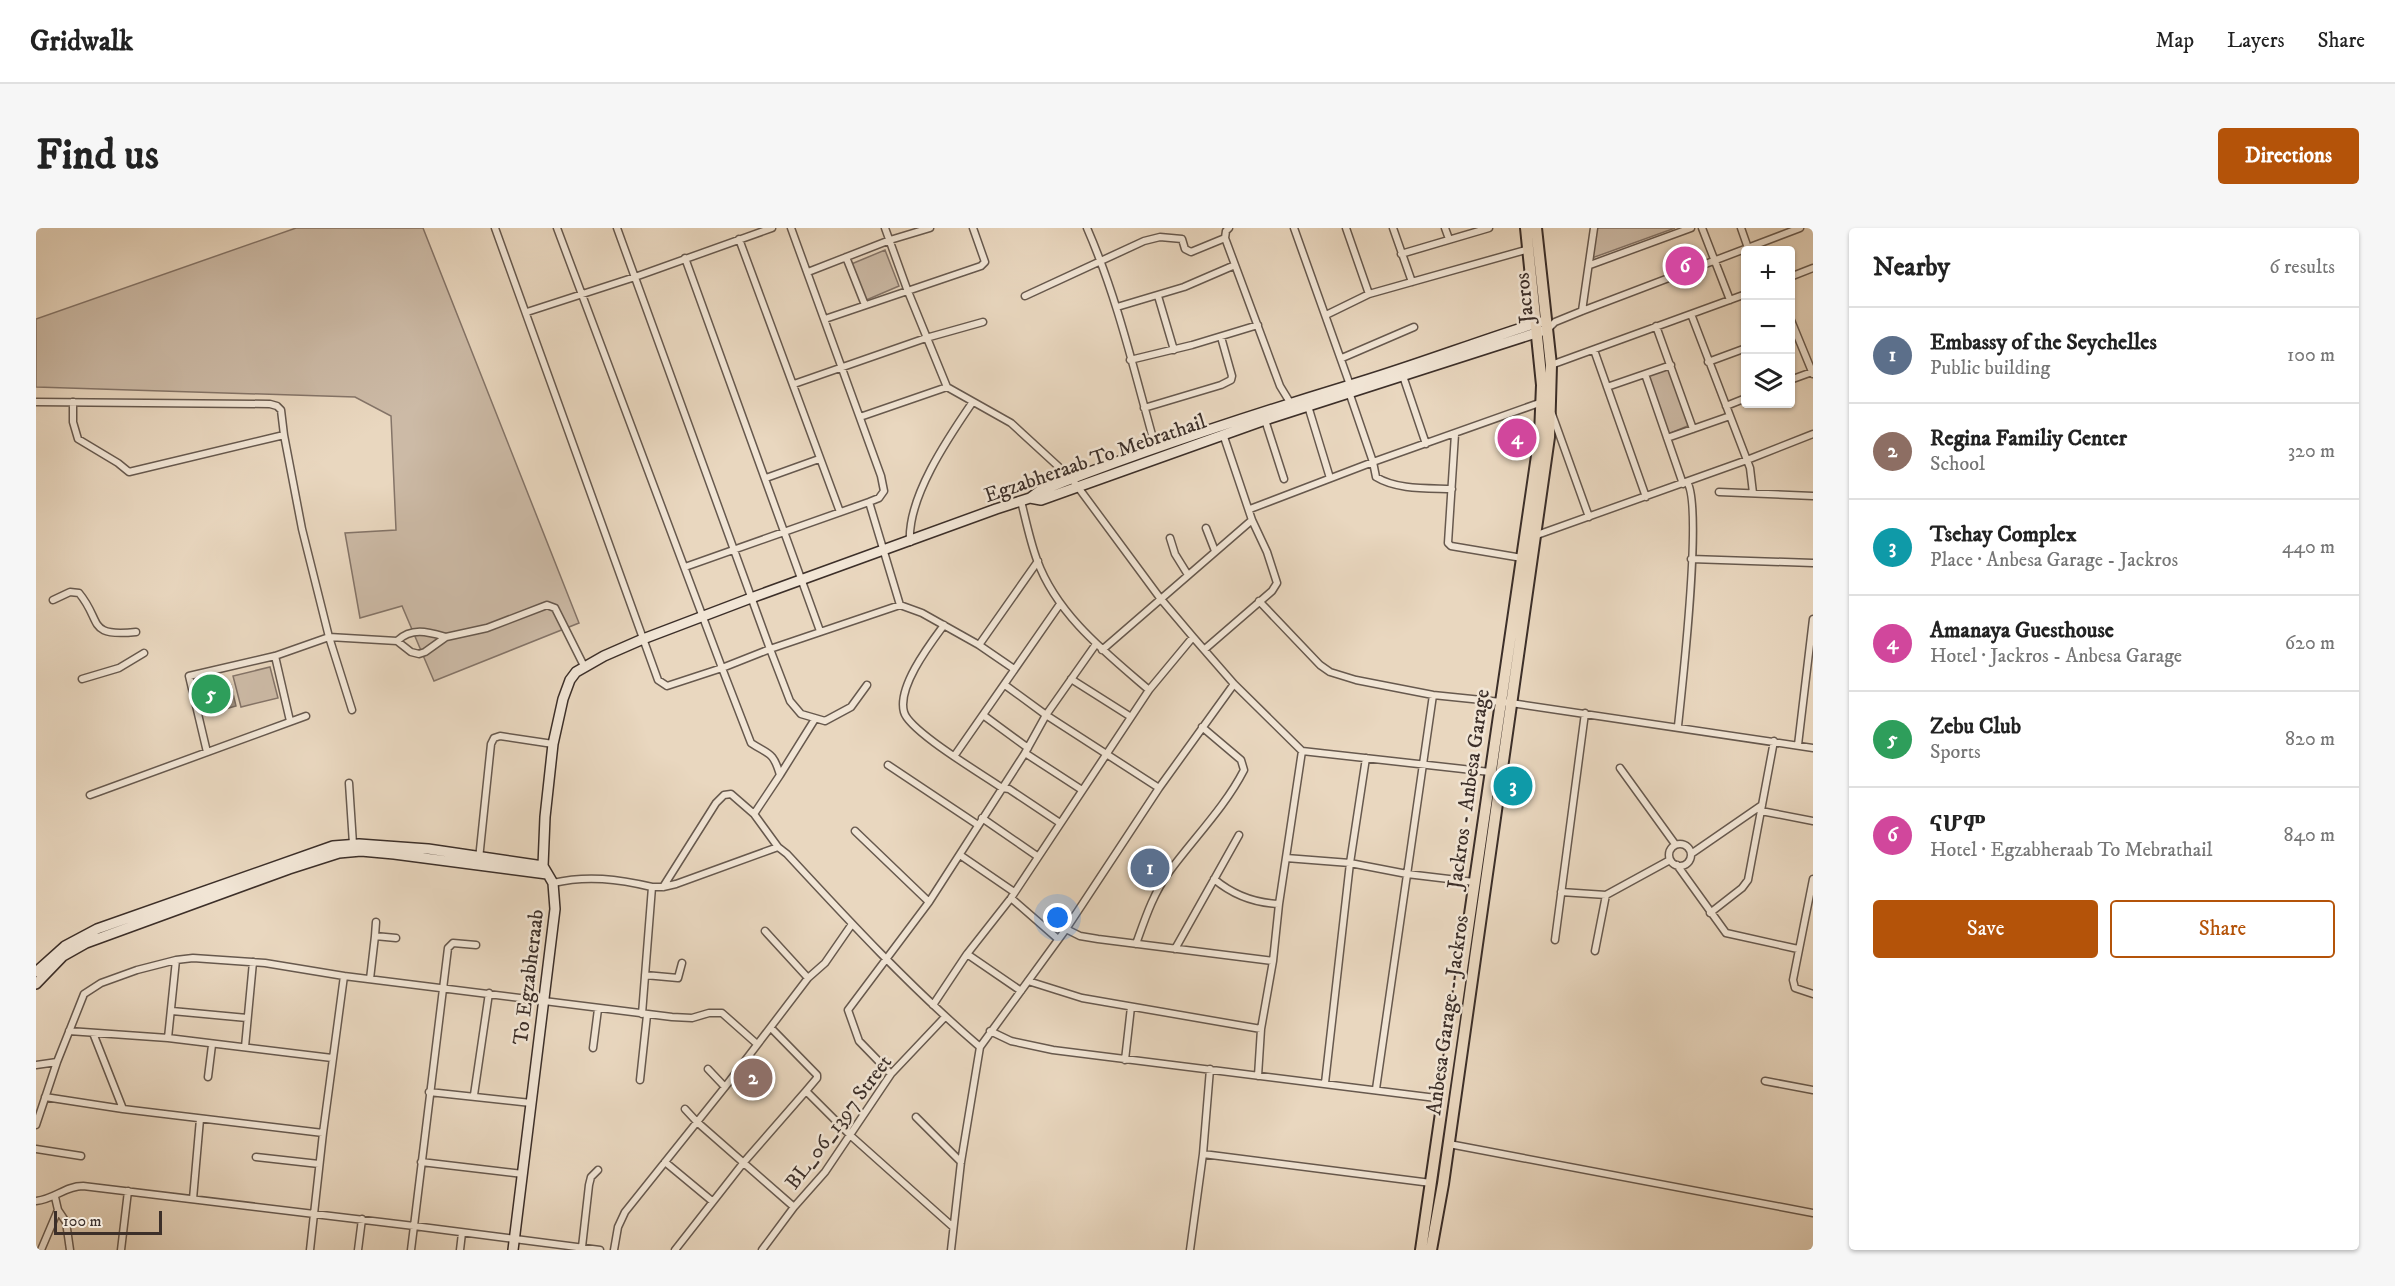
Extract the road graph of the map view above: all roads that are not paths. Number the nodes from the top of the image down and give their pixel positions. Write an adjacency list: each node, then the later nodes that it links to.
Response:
1 (495, 228): 54 (street)
2 (557, 228): 46 (street)
3 (617, 228): 42 (street)
4 (772, 228): 25 (street)
5 (791, 228): 40 (street)
6 (885, 228): 27 (street)
7 (930, 228): 27 (street)
8 (973, 228): 44 (street)
9 (1087, 228): 35 (street)
10 (1229, 228): 24 (street)
11 (1294, 228): 56 (street)
12 (1346, 228): 45 (street)
13 (1393, 228): 32 (street)
14 (1445, 228): 26 (street)
15 (1489, 228): 26 (street)
16 (1526, 228): 30 (main road, Jacros)
17 (1536, 228): 60 (main road, Jacros)
18 (1594, 228): 38 (street)
19 (1691, 228): 38 (street)
20 (1702, 228): 36 (street)
21 (1741, 228): 28 (street)
22 (1800, 228): 23 (street, Egzabheraab To Mebrathail)
23 (1782, 231): 29 (street, Egzabheraab To Mebrathail)
24 (1225, 238): 35 (street); 37 (street)
25 (739, 239): 34 (street); 79 (street)
26 (1449, 239): 32 (street)
27 (890, 240): 33 (street); 44 (street)
28 (1747, 246)
29 (1752, 246)
30 (1529, 249): 43 (street); 60 (main road, Jacros)
31 (1741, 251): 36 (street, Egzabheraab To Mebrathail)
32 (1401, 254): 43 (street)
33 (846, 257): 40 (street); 51 (street)
34 (685, 258): 42 (street); 107 (street)
35 (1101, 261): 47 (street); 52 (street)
36 (1715, 261): 50 (street); 53 (street, Egzabheraab To Mebrathail)
37 (1235, 265): 48 (street); 59 (street)
38 (1590, 265): 53 (street)
39 (1813, 268): 41 (street)
40 (808, 272): 57 (street)
41 (1795, 275)
42 (635, 277): 46 (street); 128 (street)
43 (1412, 282): 45 (street)
44 (907, 289): 51 (street); 65 (street)
45 (1369, 294): 56 (street)
46 (582, 295): 54 (street); 135 (street)
47 (1025, 296)
48 (1158, 296): 52 (street); 66 (street)
49 (1741, 296): 50 (street)
50 (1730, 300): 55 (street)
51 (865, 305): 57 (street)
52 (1117, 307): 70 (street)
53 (1582, 311): 60 (street, Egzabheraab To Mebrathail)
54 (527, 312): 152 (street)
55 (1691, 314): 61 (street); 71 (street)
56 (1326, 315): 69 (street)
57 (825, 319): 74 (street)
58 (983, 322): 65 (street)
59 (1258, 325): 64 (street); 90 (street)
60 (1544, 326): 72 (main road, Jacros); 77 (main road, Egzabheraab To Mebrathail); 82 (main road); 87 (main road, Jackros - Anbesa Garage)
61 (1656, 326): 67 (street); 73 (street)
62 (1414, 327): 69 (street)
63 (1795, 333): 75 (street)
64 (1221, 337): 66 (street); 91 (street)
65 (926, 338): 74 (street); 80 (street)
66 (1174, 350): 70 (street)
67 (1594, 350): 72 (street); 81 (street)
68 (1741, 350): 71 (street)
69 (1342, 358): 82 (street)
70 (1130, 360): 91 (street)
71 (1708, 362): 89 (street)
72 (1551, 365): 92 (main road, Jacros)
73 (1671, 365): 76 (street); 96 (street)
74 (842, 368): 79 (street); 94 (street)
75 (1813, 373): 78 (street)
76 (1645, 374): 81 (street); 101 (street)
77 (1403, 376): 82 (main road, Egzabheraab To Mebrathail); 102 (street)
78 (1795, 380)
79 (794, 384): 104 (street)
80 (947, 387): 83 (street); 94 (street)
81 (1607, 387): 116 (street)
82 (1349, 389): 88 (main road, Egzabheraab To Mebrathail); 90 (main road); 106 (street)
83 (967, 399): 110 (street); 127 (street)
84 (1741, 400): 89 (street)
85 (36, 402): 86 (street)
86 (73, 402): 100 (street); 100 (street)
87 (1542, 402): 98 (street); 131 (main road, Jackros - Anbesa Garage)
88 (1308, 406): 90 (main road, Egzabheraab To Mebrathail); 108 (street)
89 (1726, 406): 93 (street)
90 (1292, 407): 95 (main road, Egzabheraab To Mebrathail); 103 (main road)
91 (1144, 408): 103 (street)
92 (1551, 411): 121 (street); 125 (main road, Anbesa Garage - Jackros)
93 (1730, 416): 96 (street); 105 (street)
94 (860, 417): 118 (street)
95 (1265, 420): 97 (main road, Egzabheraab To Mebrathail); 109 (street)
96 (1693, 429): 101 (street)
97 (1223, 434): 110 (main road, Egzabheraab To Mebrathail); 119 (street)
98 (1455, 434): 102 (street); 112 (street)
99 (1813, 434): 105 (street)
100 (284, 435): 149 (street)
101 (1667, 438): 111 (street)
102 (1426, 444): 106 (street)
103 (1156, 448): 110 (main road)
104 (819, 459): 107 (street); 120 (street)
105 (1747, 460): 111 (street); 114 (street)
106 (1373, 462): 108 (street); 112 (street)
107 (766, 478): 124 (street)
108 (1330, 478): 119 (street)
109 (1284, 479)
110 (1075, 482): 117 (main road, Egzabheraab To Mebrathail); 139 (street)
111 (1685, 483): 116 (street); 132 (street)
112 (1452, 489): 131 (street)
113 (1719, 492): 114 (street)
114 (1753, 493): 115 (street)
115 (1813, 496)
116 (1646, 497): 121 (street)
117 (1026, 500): 127 (main road, Egzabheraab To Mebrathail); 133 (street)
118 (869, 502): 120 (street); 129 (street)
119 (1250, 509): 122 (street)
120 (840, 512): 124 (street)
121 (1589, 517): 125 (street)
122 (1252, 520): 130 (street); 141 (street)
123 (1206, 528): 130 (street)
124 (785, 532): 128 (street); 137 (street)
125 (1537, 535): 171 (main road, Anbesa Garage - Jackros)
126 (1170, 538): 136 (street)
127 (910, 542): 129 (main road, Egzabheraab To Mebrathail)
128 (735, 550): 135 (street); 138 (street)
129 (884, 551): 137 (main road, Egzabheraab To Mebrathail); 143 (street)
130 (1215, 551): 136 (street)
131 (1522, 558): 171 (main road, Jackros - Anbesa Garage)
132 (1691, 559): 134 (street); 180 (street)
133 (1038, 561): 142 (street); 155 (street)
134 (1813, 563)
135 (685, 567): 144 (street)
136 (1188, 575): 139 (street)
137 (802, 579): 138 (main road, Egzabheraab To Mebrathail); 147 (street)
138 (751, 598): 144 (main road, Egzabheraab To Mebrathail); 156 (street)
139 (1160, 598): 151 (street); 158 (street)
140 (53, 600): 148 (street)
141 (1259, 601): 157 (street); 170 (street)
142 (1060, 604): 154 (street); 163 (street)
143 (900, 605): 146 (street); 147 (street)
144 (702, 617): 152 (main road, Egzabheraab To Mebrathail); 162 (street)
145 (1813, 619): 184 (street)
146 (944, 625): 155 (street); 190 (street)
147 (820, 631): 156 (street)
148 (135, 632)
149 (329, 637): 153 (street); 160 (street); 172 (street)
150 (446, 637): 153 (street); 153 (street); 161 (street)
151 (1193, 637): 157 (street); 169 (street)
152 (643, 639): 161 (main road); 162 (street)
153 (397, 640)
154 (1096, 644): 158 (street); 165 (street)
155 (979, 645): 163 (street)
156 (770, 649): 162 (street); 178 (street)
157 (1205, 649): 166 (street)
158 (1102, 650): 169 (street)
159 (144, 653): 164 (street)
160 (275, 656): 179 (street); 188 (street)
161 (584, 666): 183 (main road)
162 (722, 668): 196 (street)
163 (1014, 669): 168 (street)
164 (81, 679)
165 (1071, 679): 175 (street); 177 (street)
166 (1234, 684): 181 (street); 187 (street)
167 (867, 685): 178 (street)
168 (1005, 685): 174 (street); 175 (street)
169 (1149, 690): 177 (street)
170 (1434, 695): 171 (street); 193 (street)
171 (1506, 703): 173 (street); 195 (main road, Jackros - Anbesa Garage); 266 (main road, Anbesa Garage - Jackros)
172 (352, 710)
173 (1585, 714): 180 (street); 230 (street)
174 (983, 715): 186 (street); 190 (street)
175 (1046, 715): 186 (street); 189 (street)
176 (306, 716): 179 (street)
177 (1131, 717): 189 (street)
178 (815, 719): 196 (street)
179 (290, 721): 188 (street)
180 (1678, 726): 182 (street)
181 (1202, 727): 199 (street); 244 (street)
182 (1774, 741): 184 (street); 202 (street)
183 (553, 744): 218 (street); 221 (main road)
184 (1798, 745): 185 (street)
185 (1813, 748)
186 (1026, 750): 198 (street); 200 (street)
187 (1302, 751): 191 (street); 216 (street)
188 (207, 752): 201 (street)
189 (1106, 752): 199 (street); 200 (street)
190 (955, 755): 198 (street)
191 (1366, 758): 193 (street); 219 (street)
192 (888, 765): 207 (street)
193 (1423, 765): 195 (street); 222 (street)
194 (1620, 768): 211 (street)
195 (1490, 772): 225 (main road, Jackros - Anbesa Garage)
196 (780, 775): 203 (street)
197 (349, 783): 210 (street)
198 (1002, 788): 204 (street); 206 (street)
199 (1159, 788): 238 (street)
200 (1082, 790): 206 (street)
201 (90, 795)
202 (1762, 808): 205 (street); 213 (street); 235 (street)
203 (754, 814): 212 (street); 229 (street)
204 (982, 818): 207 (street); 215 (street)
205 (1813, 821)
206 (1060, 823): 215 (street)
207 (978, 825): 214 (street)
208 (855, 831): 233 (street)
209 (1239, 835): 223 (street)
210 (353, 844): 218 (main road); 226 (main road)
211 (1675, 844): 213 (street); 217 (street)
212 (778, 848): 229 (street); 237 (street)
213 (1691, 854): 220 (street)
214 (960, 855): 231 (street); 233 (street)
215 (1037, 856): 231 (street)
216 (1286, 858): 219 (street); 234 (street)
217 (1670, 860): 220 (street); 232 (street)
218 (479, 861): 221 (main road); 226 (main road)
219 (1350, 863): 222 (street); 297 (street)
220 (1677, 865): 235 (street)
221 (545, 870): 227 (main road, To Egzabheraab)
222 (1407, 874): 225 (street); 299 (street)
223 (1214, 879): 234 (street); 246 (street)
224 (1813, 879): 247 (street)
225 (1474, 882): 266 (main road, Jackros - Anbesa Garage)
226 (238, 883): 255 (main road); 261 (main road)
227 (553, 883): 228 (street); 267 (main road, To Egzabheraab)
228 (652, 886): 229 (street); 256 (street)
229 (663, 887)
230 (1562, 892): 232 (street); 243 (street)
231 (1012, 895): 242 (street); 249 (street)
232 (1606, 895): 248 (street)
233 (929, 902): 250 (street)
234 (1279, 904): 252 (street)
235 (1710, 913): 247 (street)
236 (376, 922): 240 (street)
237 (852, 924): 250 (street); 258 (street)
238 (1066, 929): 242 (street); 244 (street)
239 (765, 931): 258 (street)
240 (375, 936): 241 (street); 259 (street)
241 (396, 938)
242 (1058, 939): 260 (street)
243 (1554, 940)
244 (1136, 944): 246 (street)
245 (476, 945): 262 (street)
246 (1175, 949): 252 (street)
247 (1798, 949): 265 (street)
248 (1595, 951)
249 (967, 954): 263 (street); 268 (street)
250 (885, 958): 268 (street); 292 (street)
251 (176, 960): 253 (street); 271 (street); 277 (street)
252 (1273, 961): 276 (street)
253 (253, 962): 257 (street); 274 (street)
254 (682, 963): 256 (street)
255 (36, 972)
256 (645, 975): 272 (street)
257 (344, 976): 259 (street); 286 (street)
258 (808, 978): 275 (street)
259 (370, 979): 262 (street)
260 (1028, 981): 263 (street); 269 (street)
261 (36, 984)
262 (442, 987): 264 (street); 302 (street)
263 (1021, 991): 278 (street)
264 (489, 993): 267 (street); 303 (street)
265 (1813, 994)
266 (1464, 996): 305 (main road, Jackros - Anbesa Garage); 315 (main road, Anbesa Garage - Jackros)
267 (544, 1001): 270 (street); 306 (main road, To Egzabheraab)
268 (933, 1005): 273 (street)
269 (1131, 1007): 276 (street); 287 (street)
270 (598, 1009): 272 (street); 285 (street)
271 (172, 1011): 274 (street); 280 (street)
272 (645, 1014): 281 (street); 295 (street)
273 (945, 1017): 284 (street); 292 (street, BL_06_1397 Street)
274 (247, 1018): 283 (street)
275 (771, 1028): 281 (street); 301 (street)
276 (1261, 1029): 293 (street)
277 (69, 1031): 279 (street); 288 (street)
278 (990, 1032): 284 (street); 287 (street)
279 (93, 1033): 280 (street); 307 (street)
280 (168, 1038): 282 (street)
281 (757, 1044): 298 (street)
282 (212, 1045): 283 (street); 294 (street)
283 (245, 1047): 286 (street)
284 (980, 1047): 323 (street)
285 (593, 1048)
286 (333, 1058): 313 (street)
287 (1125, 1060): 291 (street)
288 (57, 1062): 289 (street); 304 (street)
289 (36, 1065)
290 (708, 1069): 298 (street)
291 (1210, 1069): 293 (street); 317 (street)
292 (891, 1074): 314 (street, BL_06_1397 Street)
293 (1258, 1076): 297 (street)
294 (208, 1077)
295 (640, 1080)
296 (1765, 1081): 300 (street)
297 (1326, 1083): 299 (street)
298 (725, 1087): 311 (street)
299 (1376, 1089): 305 (street)
300 (1813, 1090)
301 (806, 1091): 314 (street); 322 (street)
302 (429, 1092): 303 (street); 320 (street)
303 (474, 1095): 306 (street)
304 (45, 1097): 307 (street); 312 (street)
305 (1444, 1099): 327 (main road, Jackros - Anbesa Garage)
306 (531, 1102): 326 (main road, To Egzabheraab)
307 (123, 1109): 310 (street)
308 (686, 1109): 311 (street)
309 (916, 1117): 323 (street)
310 (200, 1119): 313 (street); 330 (street)
311 (697, 1122): 321 (street); 322 (street)
312 (36, 1125)
313 (323, 1133): 324 (street)
314 (851, 1136): 333 (street, BL_06_1397 Street); 339 (street)
315 (1449, 1144): 327 (main road, Anbesa Garage - Jackros); 335 (street)
316 (36, 1149): 318 (street)
317 (1203, 1154): 327 (street); 356 (street)
318 (81, 1156)
319 (256, 1157): 324 (street)
320 (422, 1162): 326 (street); 338 (street)
321 (665, 1162): 332 (street); 352 (street)
322 (744, 1162): 332 (street); 333 (street)
323 (962, 1162): 339 (street)
324 (319, 1164): 336 (street)
325 (598, 1170): 342 (street)
326 (523, 1174): 341 (main road, To Egzabheraab)
327 (1438, 1184): 357 (main road, Jackros - Anbesa Garage); 358 (main road, Anbesa Garage - Jackros)
328 (128, 1191): 329 (street); 330 (street); 345 (street)
329 (55, 1197): 331 (street); 334 (street)
330 (193, 1199): 336 (street)
331 (36, 1201)
332 (712, 1201): 353 (street)
333 (794, 1207): 354 (street, BL_06_1397 Street)
334 (58, 1210): 343 (street); 344 (street)
335 (1813, 1213)
336 (315, 1214): 337 (street); 346 (street)
337 (362, 1220): 338 (street); 347 (street)
338 (414, 1226): 340 (street); 348 (street)
339 (953, 1227): 355 (street)
340 (462, 1233): 341 (street); 349 (street)
341 (514, 1238): 342 (street); 350 (main road, To Egzabheraab)
342 (582, 1247): 351 (street)
343 (41, 1250)
344 (70, 1250)
345 (121, 1250)
346 (310, 1250)
347 (358, 1250)
348 (411, 1250)
349 (460, 1250)
350 (513, 1250)
351 (600, 1250)
352 (614, 1250)
353 (675, 1250)
354 (762, 1250)
355 (951, 1250)
356 (1190, 1250)
357 (1421, 1250)
358 (1431, 1250)

